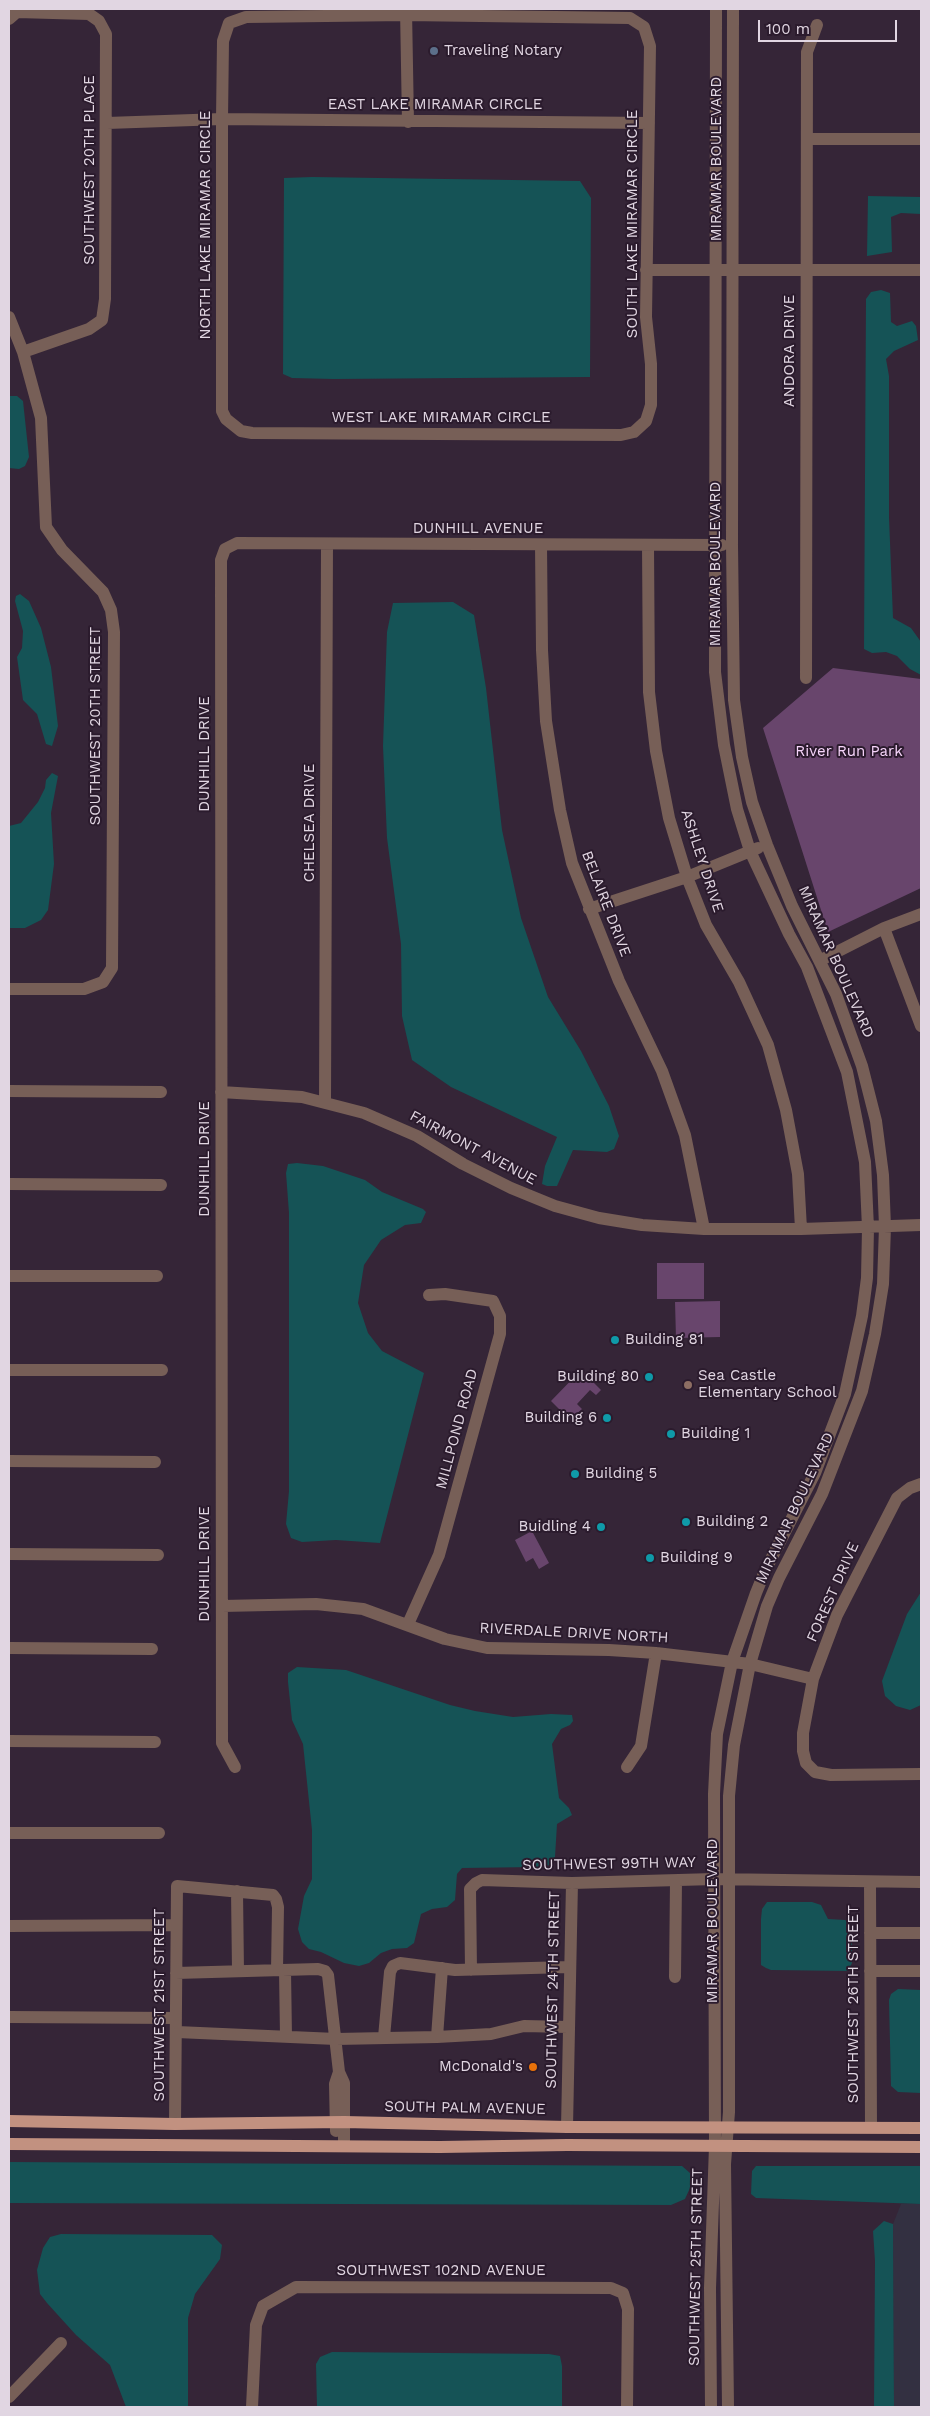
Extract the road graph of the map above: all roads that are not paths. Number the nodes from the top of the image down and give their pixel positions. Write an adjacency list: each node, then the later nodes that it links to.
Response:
1 (716, 9): 13 (street, MIRAMAR BOULEVARD)
2 (733, 9): 14 (street, MIRAMAR BOULEVARD)
3 (406, 12): 6 (street, NORTH LAKE MIRAMAR CIRCLE); 7 (street); 9 (street, SOUTH LAKE MIRAMAR CIRCLE)
4 (9, 19): 8 (street, SOUTHWEST 20TH PLACE)
5 (817, 25): 10 (street, ANDORA DRIVE)
6 (222, 119): 7 (street, EAST LAKE MIRAMAR CIRCLE); 8 (street, EAST LAKE MIRAMAR CIRCLE); 20 (street, NORTH LAKE MIRAMAR CIRCLE)
7 (408, 122): 9 (street, EAST LAKE MIRAMAR CIRCLE)
8 (107, 123): 18 (street, SOUTHWEST 20TH PLACE)
9 (649, 123): 12 (street, SOUTH LAKE MIRAMAR CIRCLE)
10 (808, 139): 11 (street); 16 (street, ANDORA DRIVE)
11 (921, 139)
12 (646, 270): 13 (street); 19 (street, SOUTH LAKE MIRAMAR CIRCLE)
13 (716, 270): 14 (street); 23 (street, MIRAMAR BOULEVARD)
14 (733, 270): 16 (street); 24 (street, MIRAMAR BOULEVARD)
15 (921, 270): 16 (street)
16 (806, 271): 27 (street, ANDORA DRIVE)
17 (9, 317): 18 (street, SOUTHWEST 20TH STREET)
18 (22, 352): 35 (street, SOUTHWEST 20TH STREET)
19 (646, 421): 20 (street, WEST LAKE MIRAMAR CIRCLE)
20 (232, 426)
21 (327, 544): 25 (street, DUNHILL AVENUE); 26 (street, DUNHILL AVENUE); 40 (street, CHELSEA DRIVE)
22 (648, 545): 23 (street, DUNHILL AVENUE); 25 (street, DUNHILL AVENUE); 30 (street, ASHLEY DRIVE)
23 (715, 545): 24 (street, DUNHILL AVENUE); 29 (street, MIRAMAR BOULEVARD)
24 (732, 545): 28 (street, MIRAMAR BOULEVARD)
25 (542, 546): 31 (street, BELAIRE DRIVE)
26 (225, 548): 39 (street, DUNHILL DRIVE)
27 (806, 678)
28 (767, 845): 29 (street); 34 (street, MIRAMAR BOULEVARD)
29 (750, 852): 30 (street); 44 (street, MIRAMAR BOULEVARD)
30 (687, 877): 31 (street); 47 (street, ASHLEY DRIVE)
31 (589, 909): 46 (street, BELAIRE DRIVE)
32 (921, 914): 33 (street)
33 (884, 928): 34 (street); 36 (street)
34 (821, 960): 45 (street, MIRAMAR BOULEVARD)
35 (9, 989)
36 (921, 1026)
37 (9, 1091): 38 (street)
38 (161, 1092)
39 (221, 1092): 40 (street, FAIRMONT AVENUE); 58 (street, DUNHILL DRIVE)
40 (325, 1103): 46 (street, FAIRMONT AVENUE)
41 (9, 1184): 42 (street)
42 (161, 1185)
43 (921, 1225): 45 (street, FAIRMONT AVENUE)
44 (868, 1228): 45 (street, FAIRMONT AVENUE); 47 (street, FAIRMONT AVENUE); 63 (street, MIRAMAR BOULEVARD)
45 (886, 1228): 64 (street, MIRAMAR BOULEVARD)
46 (704, 1229): 47 (street, FAIRMONT AVENUE)
47 (801, 1229)
48 (9, 1276): 49 (street)
49 (157, 1276)
50 (429, 1295): 59 (street, MILLPOND ROAD)
51 (9, 1370): 52 (street)
52 (162, 1370)
53 (9, 1461): 54 (street)
54 (155, 1462)
55 (921, 1484): 65 (street, FOREST DRIVE)
56 (9, 1554): 57 (street)
57 (158, 1555)
58 (222, 1606): 59 (street, RIVERDALE DRIVE NORTH); 68 (street, DUNHILL DRIVE)
59 (408, 1624): 62 (street, RIVERDALE DRIVE NORTH)
60 (9, 1648): 61 (street)
61 (152, 1649)
62 (656, 1653): 63 (street, RIVERDALE DRIVE NORTH); 69 (street)
63 (732, 1662): 64 (street, RIVERDALE DRIVE NORTH); 73 (street, MIRAMAR BOULEVARD)
64 (750, 1664): 65 (street, RIVERDALE DRIVE NORTH); 74 (street, MIRAMAR BOULEVARD)
65 (814, 1679): 70 (street, FOREST DRIVE)
66 (9, 1741): 67 (street)
67 (155, 1742)
68 (235, 1767)
69 (627, 1767)
70 (921, 1774)
71 (9, 1833): 72 (street)
72 (159, 1834)
73 (714, 1879): 74 (street, SOUTHWEST 99TH WAY); 75 (street, SOUTHWEST 99TH WAY); 106 (street, MIRAMAR BOULEVARD)
74 (730, 1879): 76 (street, SOUTHWEST 99TH WAY); 107 (street, MIRAMAR BOULEVARD)
75 (676, 1881): 78 (street, SOUTHWEST 99TH WAY); 92 (street)
76 (870, 1882): 77 (street, SOUTHWEST 99TH WAY); 82 (street, SOUTHWEST 26TH STREET)
77 (921, 1882)
78 (572, 1883): 84 (street, SOUTHWEST 24TH STREET); 87 (street, SOUTHWEST 99TH WAY)
79 (237, 1891): 80 (street, SOUTHWEST 21ST STREET); 86 (street); 88 (street)
80 (176, 1925): 81 (street); 91 (street, SOUTHWEST 21ST STREET)
81 (9, 1926)
82 (870, 1933): 83 (street); 89 (street, SOUTHWEST 26TH STREET)
83 (921, 1933)
84 (570, 1967): 87 (street); 95 (street, SOUTHWEST 24TH STREET)
85 (442, 1968): 87 (street); 98 (street); 99 (street)
86 (281, 1970): 88 (street); 97 (street); 100 (street)
87 (471, 1970)
88 (238, 1971): 91 (street)
89 (870, 1971): 90 (street); 105 (street, SOUTHWEST 26TH STREET)
90 (921, 1971)
91 (176, 1973): 94 (street, SOUTHWEST 21ST STREET)
92 (675, 1977)
93 (9, 2017): 94 (street)
94 (176, 2018): 96 (street, SOUTHWEST 21ST STREET)
95 (568, 2027): 99 (street); 104 (street, SOUTHWEST 24TH STREET)
96 (177, 2032): 97 (street); 103 (street, SOUTHWEST 21ST STREET)
97 (286, 2037): 100 (street)
98 (384, 2037): 99 (street); 100 (street)
99 (438, 2037)
100 (336, 2040): 102 (street)
101 (9, 2121): 103 (main road, SOUTH PALM AVENUE)
102 (340, 2122): 103 (main road, SOUTH PALM AVENUE); 104 (main road, SOUTH PALM AVENUE); 110 (street)
103 (175, 2124)
104 (567, 2127): 106 (main road, SOUTH PALM AVENUE)
105 (871, 2127): 107 (main road, SOUTH PALM AVENUE); 108 (main road, SOUTH PALM AVENUE)
106 (714, 2128): 107 (main road, SOUTH PALM AVENUE); 111 (street, SOUTHWEST 25TH STREET)
107 (728, 2128): 111 (street, MIRAMAR BOULEVARD)
108 (921, 2128)
109 (9, 2144): 110 (main road)
110 (340, 2146): 111 (main road)
111 (720, 2146): 112 (main road); 118 (street, SOUTHWEST 25TH STREET); 119 (street, SOUTHWEST 25TH STREET)
112 (921, 2147)
113 (61, 2343): 114 (street)
114 (9, 2397): 115 (street)
115 (14, 2407)
116 (252, 2407): 117 (street, SOUTHWEST 102ND AVENUE)
117 (627, 2407)
118 (711, 2407)
119 (728, 2407)

